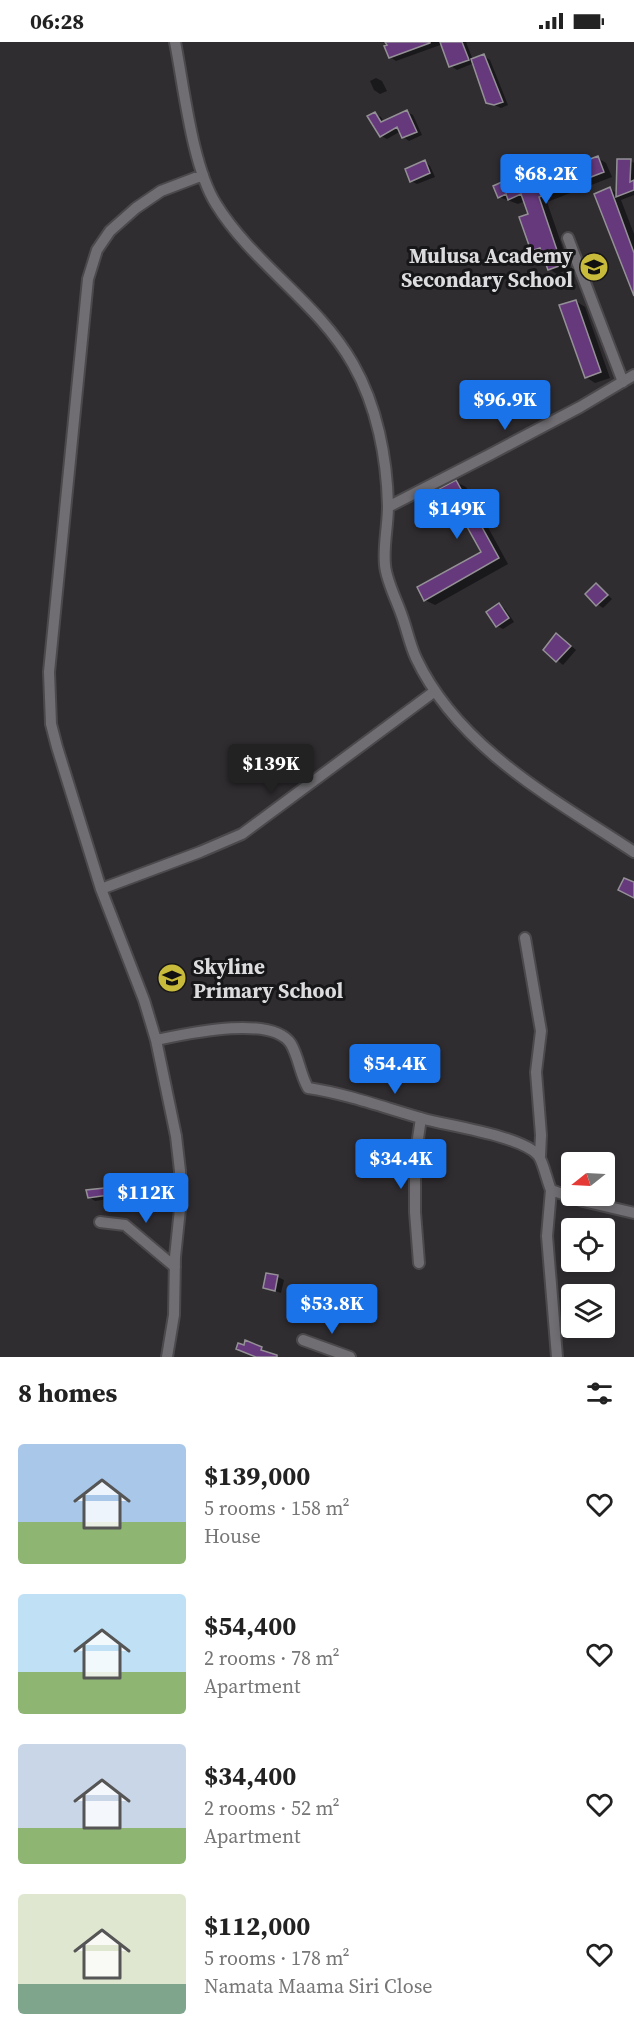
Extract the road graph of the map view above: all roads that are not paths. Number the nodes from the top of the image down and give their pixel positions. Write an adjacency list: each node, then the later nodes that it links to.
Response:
1 (175, 42): 2 (street)
2 (203, 175): 5 (street); 8 (street)
3 (567, 238): 4 (street)
4 (630, 379): 5 (street)
5 (388, 507): 6 (street)
6 (435, 691): 7 (street); 8 (street)
7 (634, 852)
8 (101, 889): 10 (street)
9 (525, 938): 12 (street)
10 (156, 1040): 11 (street); 17 (street)
11 (422, 1118): 12 (street); 16 (street)
12 (540, 1156): 13 (street)
13 (551, 1190): 14 (street); 21 (street)
14 (634, 1213)
15 (100, 1222): 17 (street)
16 (419, 1263)
17 (175, 1267): 19 (street)
18 (303, 1340): 20 (street)
19 (167, 1357)
20 (350, 1357)
21 (557, 1357)

